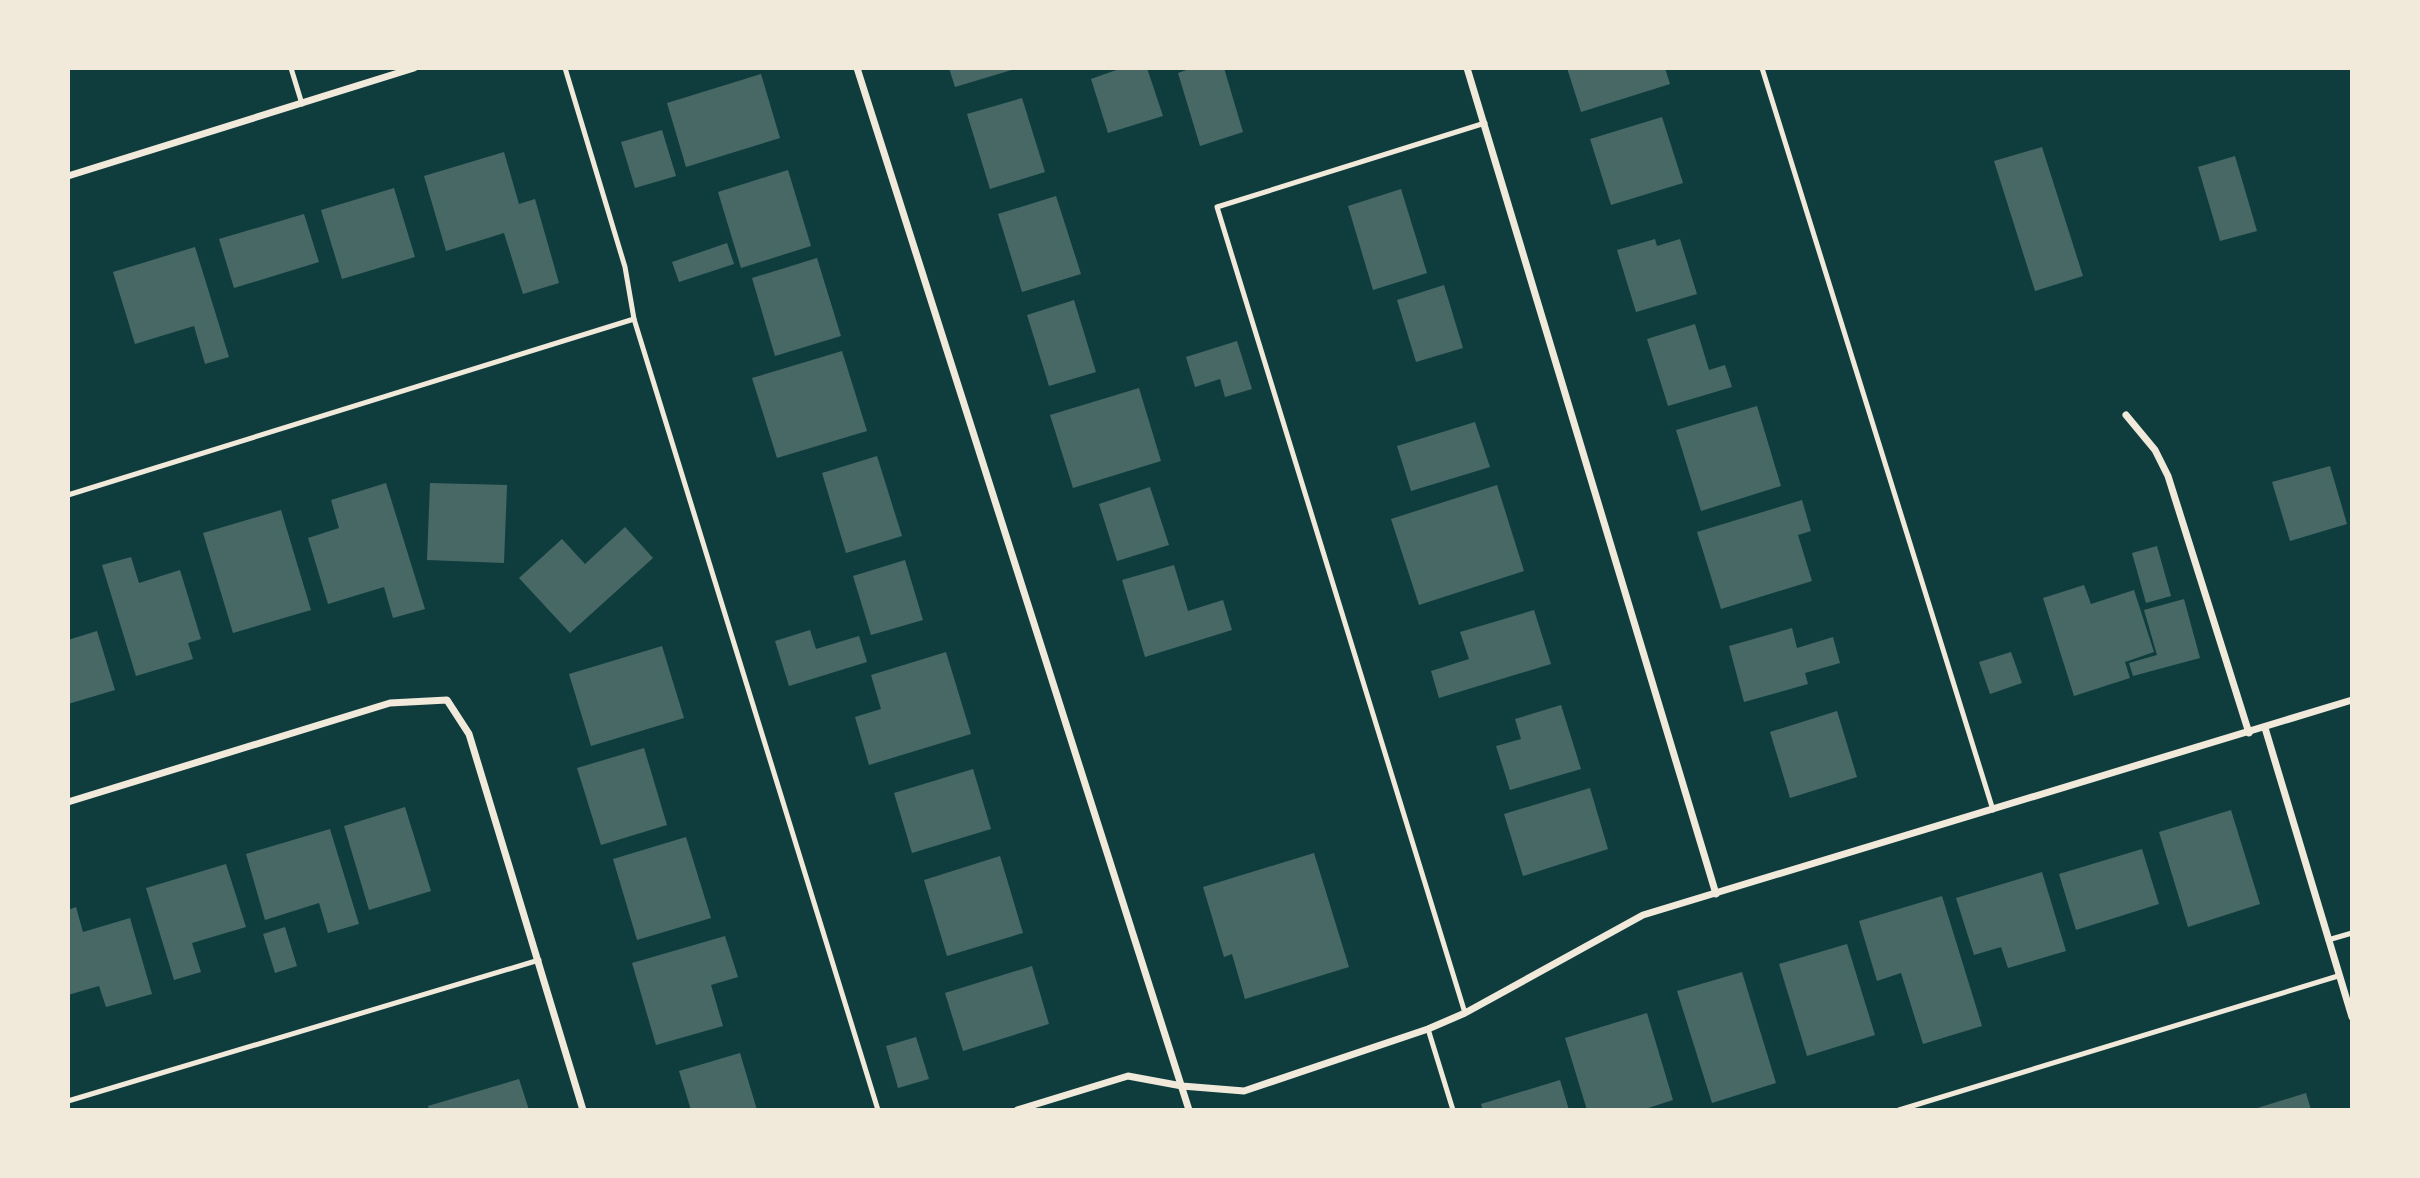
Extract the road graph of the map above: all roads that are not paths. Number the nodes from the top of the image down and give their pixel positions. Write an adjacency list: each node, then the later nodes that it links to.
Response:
1 (290, 68): 7 (lane)
2 (414, 68): 7 (street)
3 (565, 68): 10 (lane)
4 (858, 68): 26 (street)
5 (1467, 68): 8 (street)
6 (1762, 68): 17 (lane)
7 (302, 104): 9 (street)
8 (1485, 123): 18 (street); 23 (lane)
9 (68, 176)
10 (634, 319): 12 (lane); 29 (lane)
11 (2126, 415): 15 (street)
12 (68, 495)
13 (2352, 700): 14 (street)
14 (2265, 728): 15 (street); 20 (street)
15 (2249, 733): 17 (street)
16 (68, 802): 21 (street)
17 (1993, 810): 18 (street)
18 (1716, 894): 23 (street)
19 (2352, 933): 20 (lane)
20 (2328, 940): 22 (street)
21 (539, 960): 27 (lane); 28 (street)
22 (2338, 976): 24 (street); 33 (lane)
23 (1465, 1013): 25 (street)
24 (2352, 1017)
25 (1428, 1029): 26 (street); 32 (lane)
26 (1182, 1086): 30 (street); 31 (street)
27 (68, 1101)
28 (583, 1110)
29 (878, 1110)
30 (1017, 1110)
31 (1189, 1110)
32 (1453, 1110)
33 (1899, 1110)

